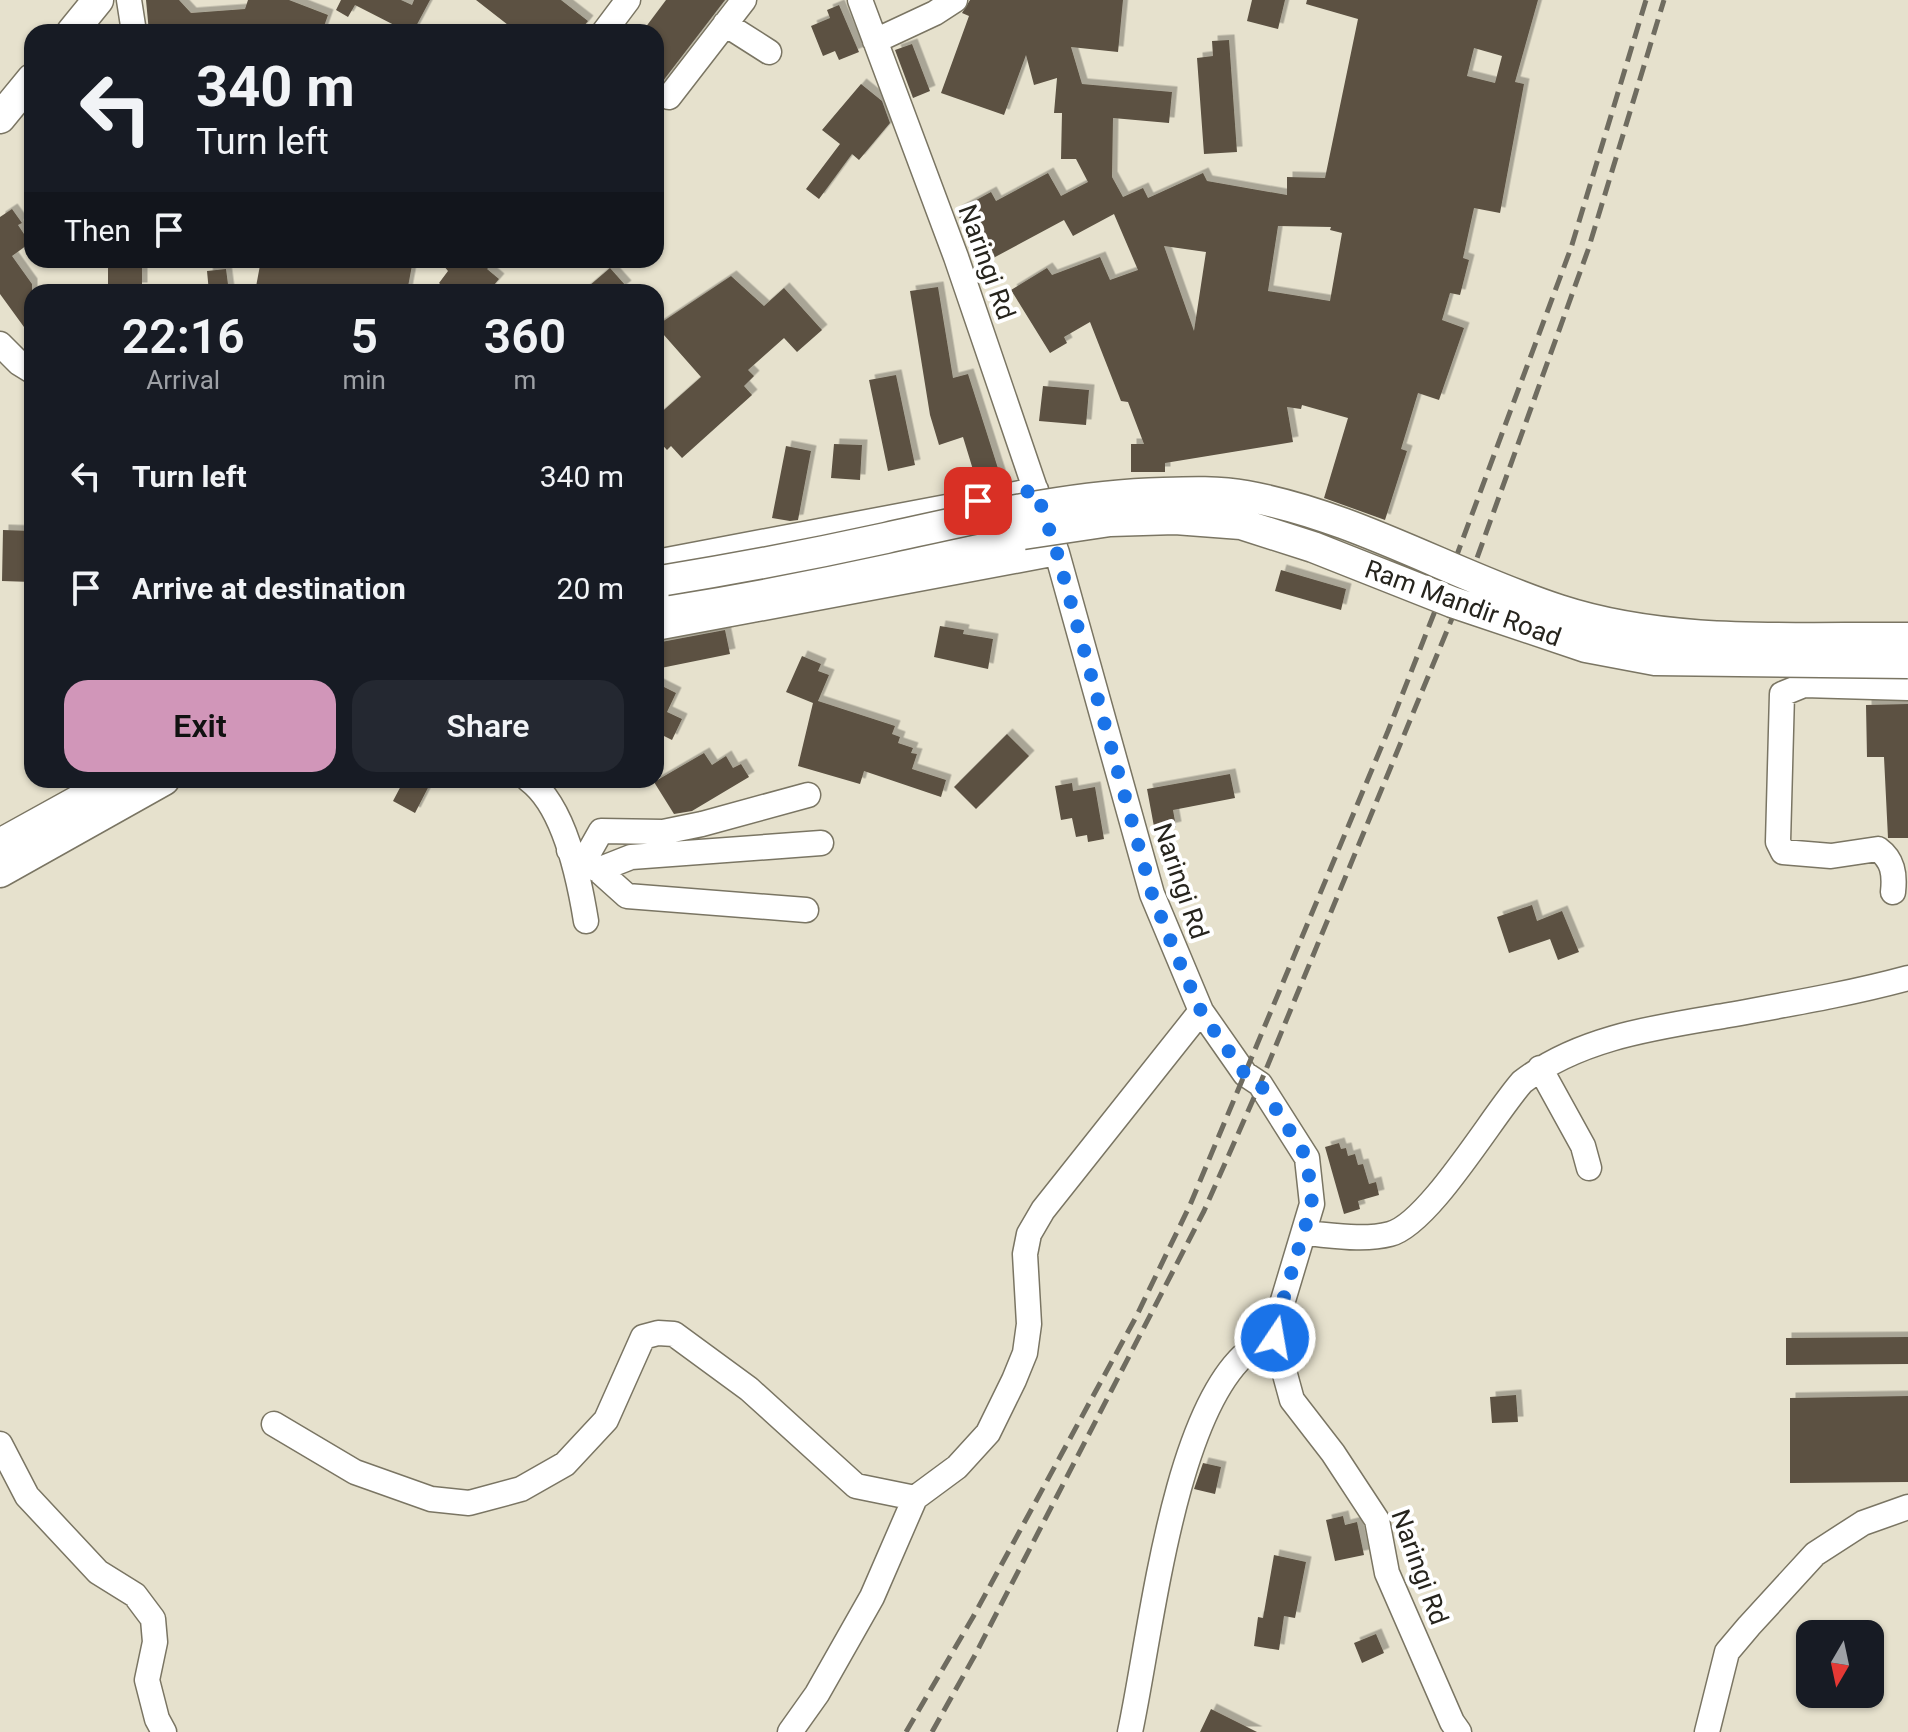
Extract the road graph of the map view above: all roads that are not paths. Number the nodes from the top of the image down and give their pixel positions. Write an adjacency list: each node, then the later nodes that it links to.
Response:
1 (98, 0): 6 (main road)
2 (129, 0): 7 (street)
3 (744, 0): 8 (street)
4 (860, 0): 9 (street, Naringi Rd)
5 (955, 0): 9 (street)
6 (78, 24)
7 (133, 24)
8 (725, 24): 10 (street); 12 (street)
9 (875, 41): 16 (street, Naringi Rd)
10 (769, 52)
11 (24, 89): 13 (main road)
12 (669, 97)
13 (0, 118)
14 (0, 344): 15 (street)
15 (24, 366)
16 (1036, 490): 17 (street, Naringi Rd); 18 (street)
17 (1057, 553): 21 (street); 37 (street, Naringi Rd)
18 (664, 585)
19 (664, 585): 22 (main road, bridge)
20 (664, 586): 23 (main road, Ram Mandir Road, bridge)
21 (664, 627)
22 (1908, 638)
23 (1908, 663)
24 (1908, 688): 33 (street)
25 (102, 788): 30 (main road)
26 (150, 788): 32 (main road)
27 (536, 788): 31 (street)
28 (808, 795): 31 (street)
29 (821, 843): 31 (street)
30 (0, 844)
31 (583, 860): 34 (street); 35 (street)
32 (0, 872)
33 (1893, 892)
34 (806, 910)
35 (586, 921)
36 (1908, 978): 38 (street)
37 (1201, 1011): 40 (street, Naringi Rd); 44 (street)
38 (1540, 1068): 39 (street); 40 (street)
39 (1589, 1168)
40 (1304, 1233): 41 (street, Naringi Rd)
41 (1275, 1338): 48 (street); 49 (street, Naringi Rd)
42 (274, 1424): 44 (street)
43 (0, 1444): 46 (street)
44 (915, 1498): 47 (street)
45 (1908, 1507): 50 (street)
46 (164, 1732)
47 (790, 1732)
48 (1130, 1732)
49 (1459, 1732)
50 (1707, 1732)

